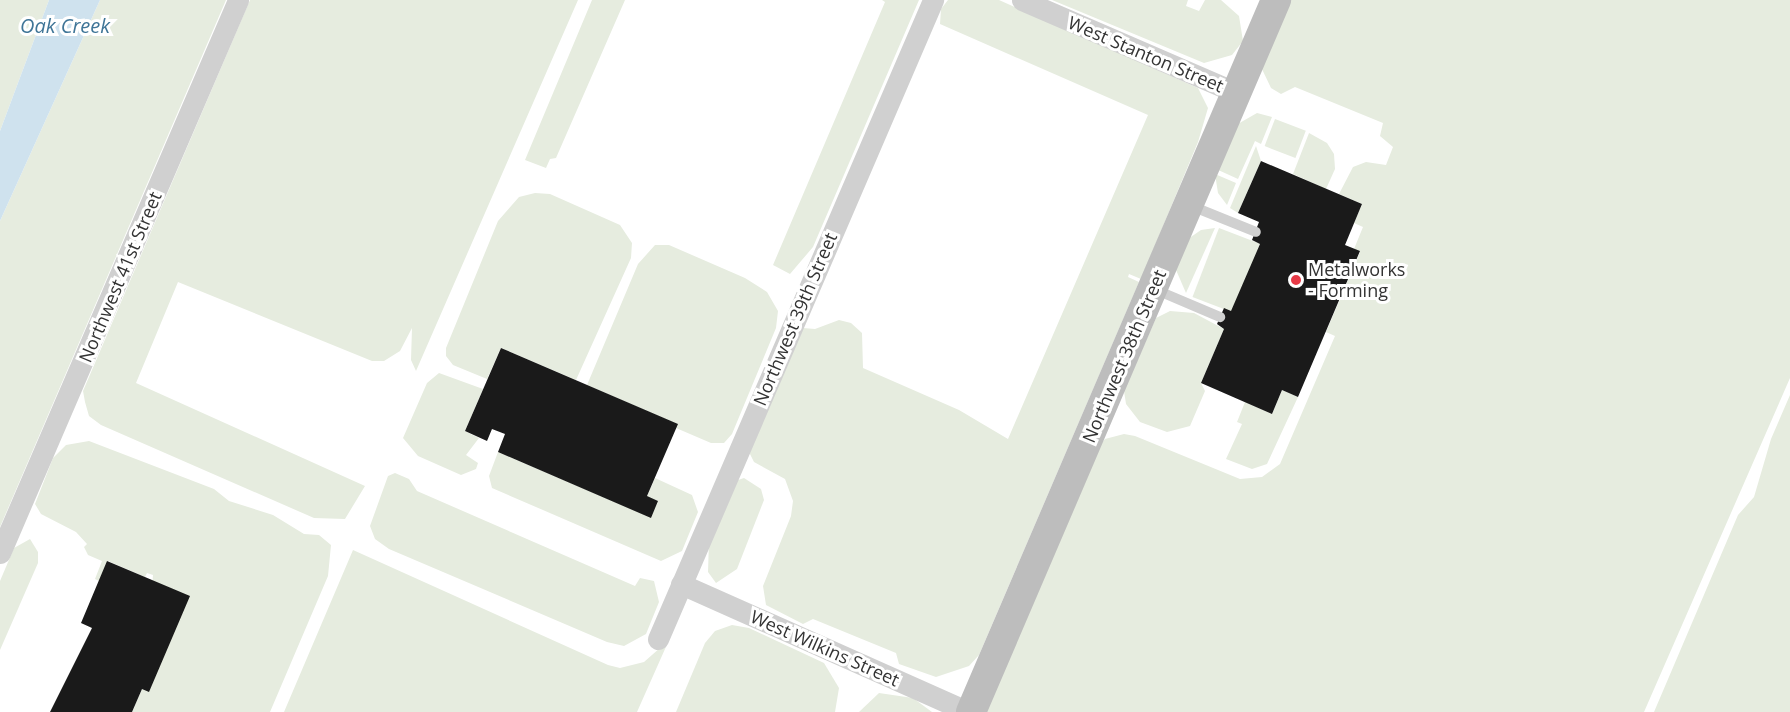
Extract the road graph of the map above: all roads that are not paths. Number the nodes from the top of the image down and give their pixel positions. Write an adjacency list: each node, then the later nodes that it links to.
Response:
1 (238, 0): 10 (street, Northwest 41st Street)
2 (933, 0): 11 (street, Northwest 39th Street)
3 (1022, 0): 5 (street, West Stanton Street)
4 (1276, 0): 5 (main road, Northwest 38th Street)
5 (1237, 93): 6 (main road, Northwest 38th Street)
6 (1189, 205): 7 (lane); 8 (main road, Northwest 38th Street)
7 (1256, 232)
8 (1153, 289): 9 (lane); 13 (main road, Northwest 38th Street)
9 (1220, 317)
10 (0, 553)
11 (681, 584): 12 (street, Northwest 39th Street); 13 (street, West Wilkins Street)
12 (658, 639)
13 (970, 712)

